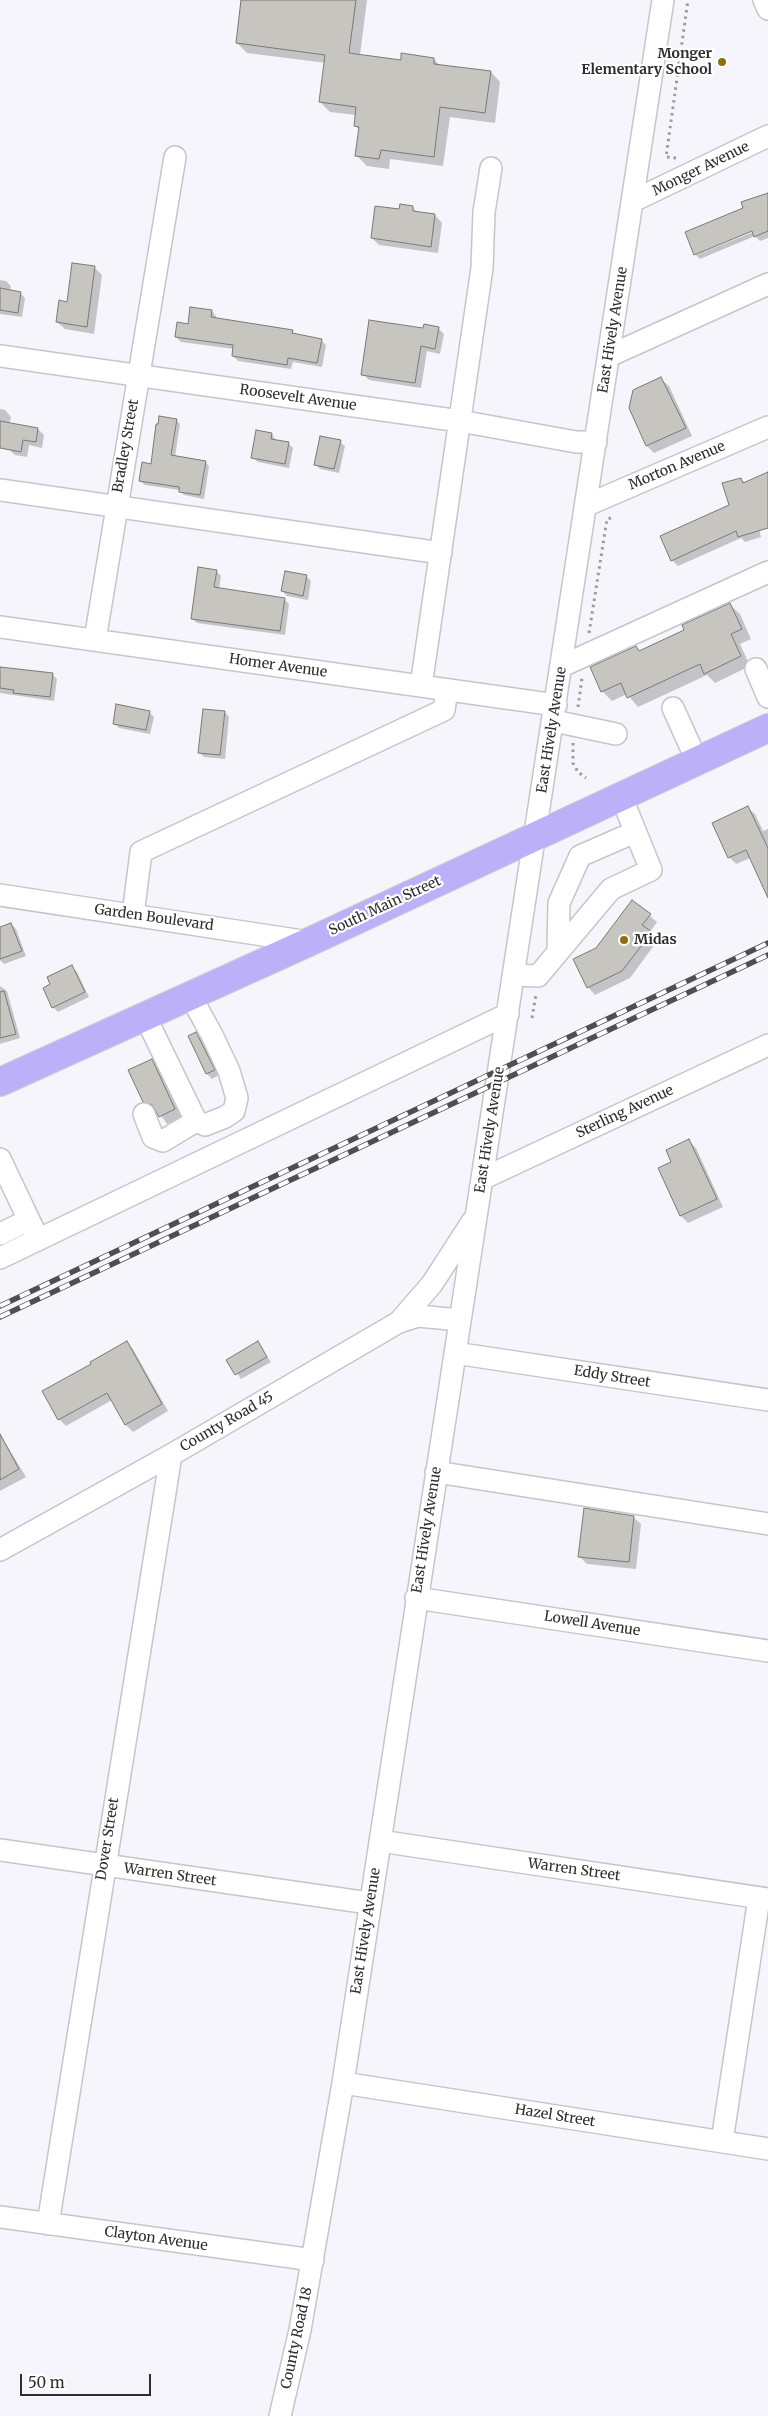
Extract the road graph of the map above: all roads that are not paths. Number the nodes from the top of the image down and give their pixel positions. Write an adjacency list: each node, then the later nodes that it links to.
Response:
1 (663, 0): 7 (street, East Hively Avenue)
2 (764, 0): 3 (street)
3 (768, 8)
4 (768, 136): 7 (street, Monger Avenue)
5 (175, 157): 11 (street, Bradley Street)
6 (491, 168): 12 (street)
7 (633, 201): 10 (street, East Hively Avenue)
8 (768, 284): 10 (street)
9 (0, 356): 11 (street, Roosevelt Avenue)
10 (610, 356): 14 (street, East Hively Avenue)
11 (138, 375): 12 (street, Roosevelt Avenue); 17 (street, Bradley Street)
12 (460, 421): 14 (street, Roosevelt Avenue); 18 (street)
13 (768, 427): 16 (street, Morton Avenue)
14 (596, 442): 16 (street, East Hively Avenue)
15 (0, 490): 17 (street)
16 (587, 505): 22 (street, East Hively Avenue)
17 (116, 507): 18 (street); 21 (street, Bradley Street)
18 (441, 553): 24 (street)
19 (768, 572): 22 (street)
20 (0, 627): 21 (street, Homer Avenue)
21 (95, 640): 24 (street, Homer Avenue)
22 (562, 666): 28 (street, East Hively Avenue)
23 (756, 670): 26 (street)
24 (421, 686): 25 (street, Homer Avenue)
25 (447, 690): 28 (street, Homer Avenue); 36 (street)
26 (768, 697)
27 (673, 708): 31 (street)
28 (555, 713): 30 (street, Homer Avenue); 34 (street, East Hively Avenue)
29 (768, 728): 31 (main road, South Main Street)
30 (616, 734)
31 (697, 761): 32 (main road, South Main Street)
32 (621, 796): 33 (street); 34 (main road, South Main Street)
33 (635, 832): 38 (street); 38 (street)
34 (534, 836): 37 (main road, South Main Street); 39 (street, East Hively Avenue)
35 (0, 895): 36 (street, Garden Boulevard)
36 (133, 915): 37 (street, Garden Boulevard)
37 (309, 942): 40 (main road, South Main Street)
38 (558, 950): 39 (street)
39 (514, 975): 41 (street, East Hively Avenue)
40 (190, 996): 42 (main road, South Main Street); 46 (street)
41 (508, 1014): 48 (street, East Hively Avenue); 52 (street)
42 (145, 1016): 44 (main road, South Main Street); 46 (street)
43 (768, 1045): 48 (street, Sterling Avenue)
44 (0, 1082)
45 (144, 1114): 46 (street)
46 (196, 1121)
47 (0, 1159): 50 (street)
48 (482, 1179): 49 (street, East Hively Avenue)
49 (477, 1214): 54 (street, East Hively Avenue); 55 (street)
50 (29, 1220): 51 (street); 52 (street)
51 (0, 1234)
52 (38, 1239): 53 (street)
53 (0, 1258)
54 (460, 1320): 55 (street, County Road 45); 56 (street, East Hively Avenue)
55 (398, 1322): 58 (street, County Road 45)
56 (455, 1353): 57 (street, Eddy Street); 59 (street, East Hively Avenue)
57 (768, 1400)
58 (171, 1455): 61 (street, County Road 45); 66 (street, Dover Street)
59 (436, 1472): 60 (street); 62 (street, East Hively Avenue)
60 (768, 1524)
61 (0, 1550)
62 (416, 1598): 63 (street, Lowell Avenue); 64 (street, East Hively Avenue)
63 (768, 1651)
64 (380, 1841): 67 (street, Warren Street); 68 (street, East Hively Avenue)
65 (0, 1850): 66 (street, Warren Street)
66 (104, 1865): 68 (street, Warren Street); 73 (street, Dover Street)
67 (764, 1898): 70 (street)
68 (370, 1903): 69 (street, East Hively Avenue)
69 (343, 2082): 70 (street, Hazel Street); 74 (street, East Hively Avenue)
70 (722, 2142): 71 (street, Hazel Street)
71 (768, 2149)
72 (0, 2217): 73 (street, Clayton Avenue)
73 (48, 2224): 74 (street, Clayton Avenue)
74 (313, 2260): 75 (street, County Road 18)
75 (280, 2416)

